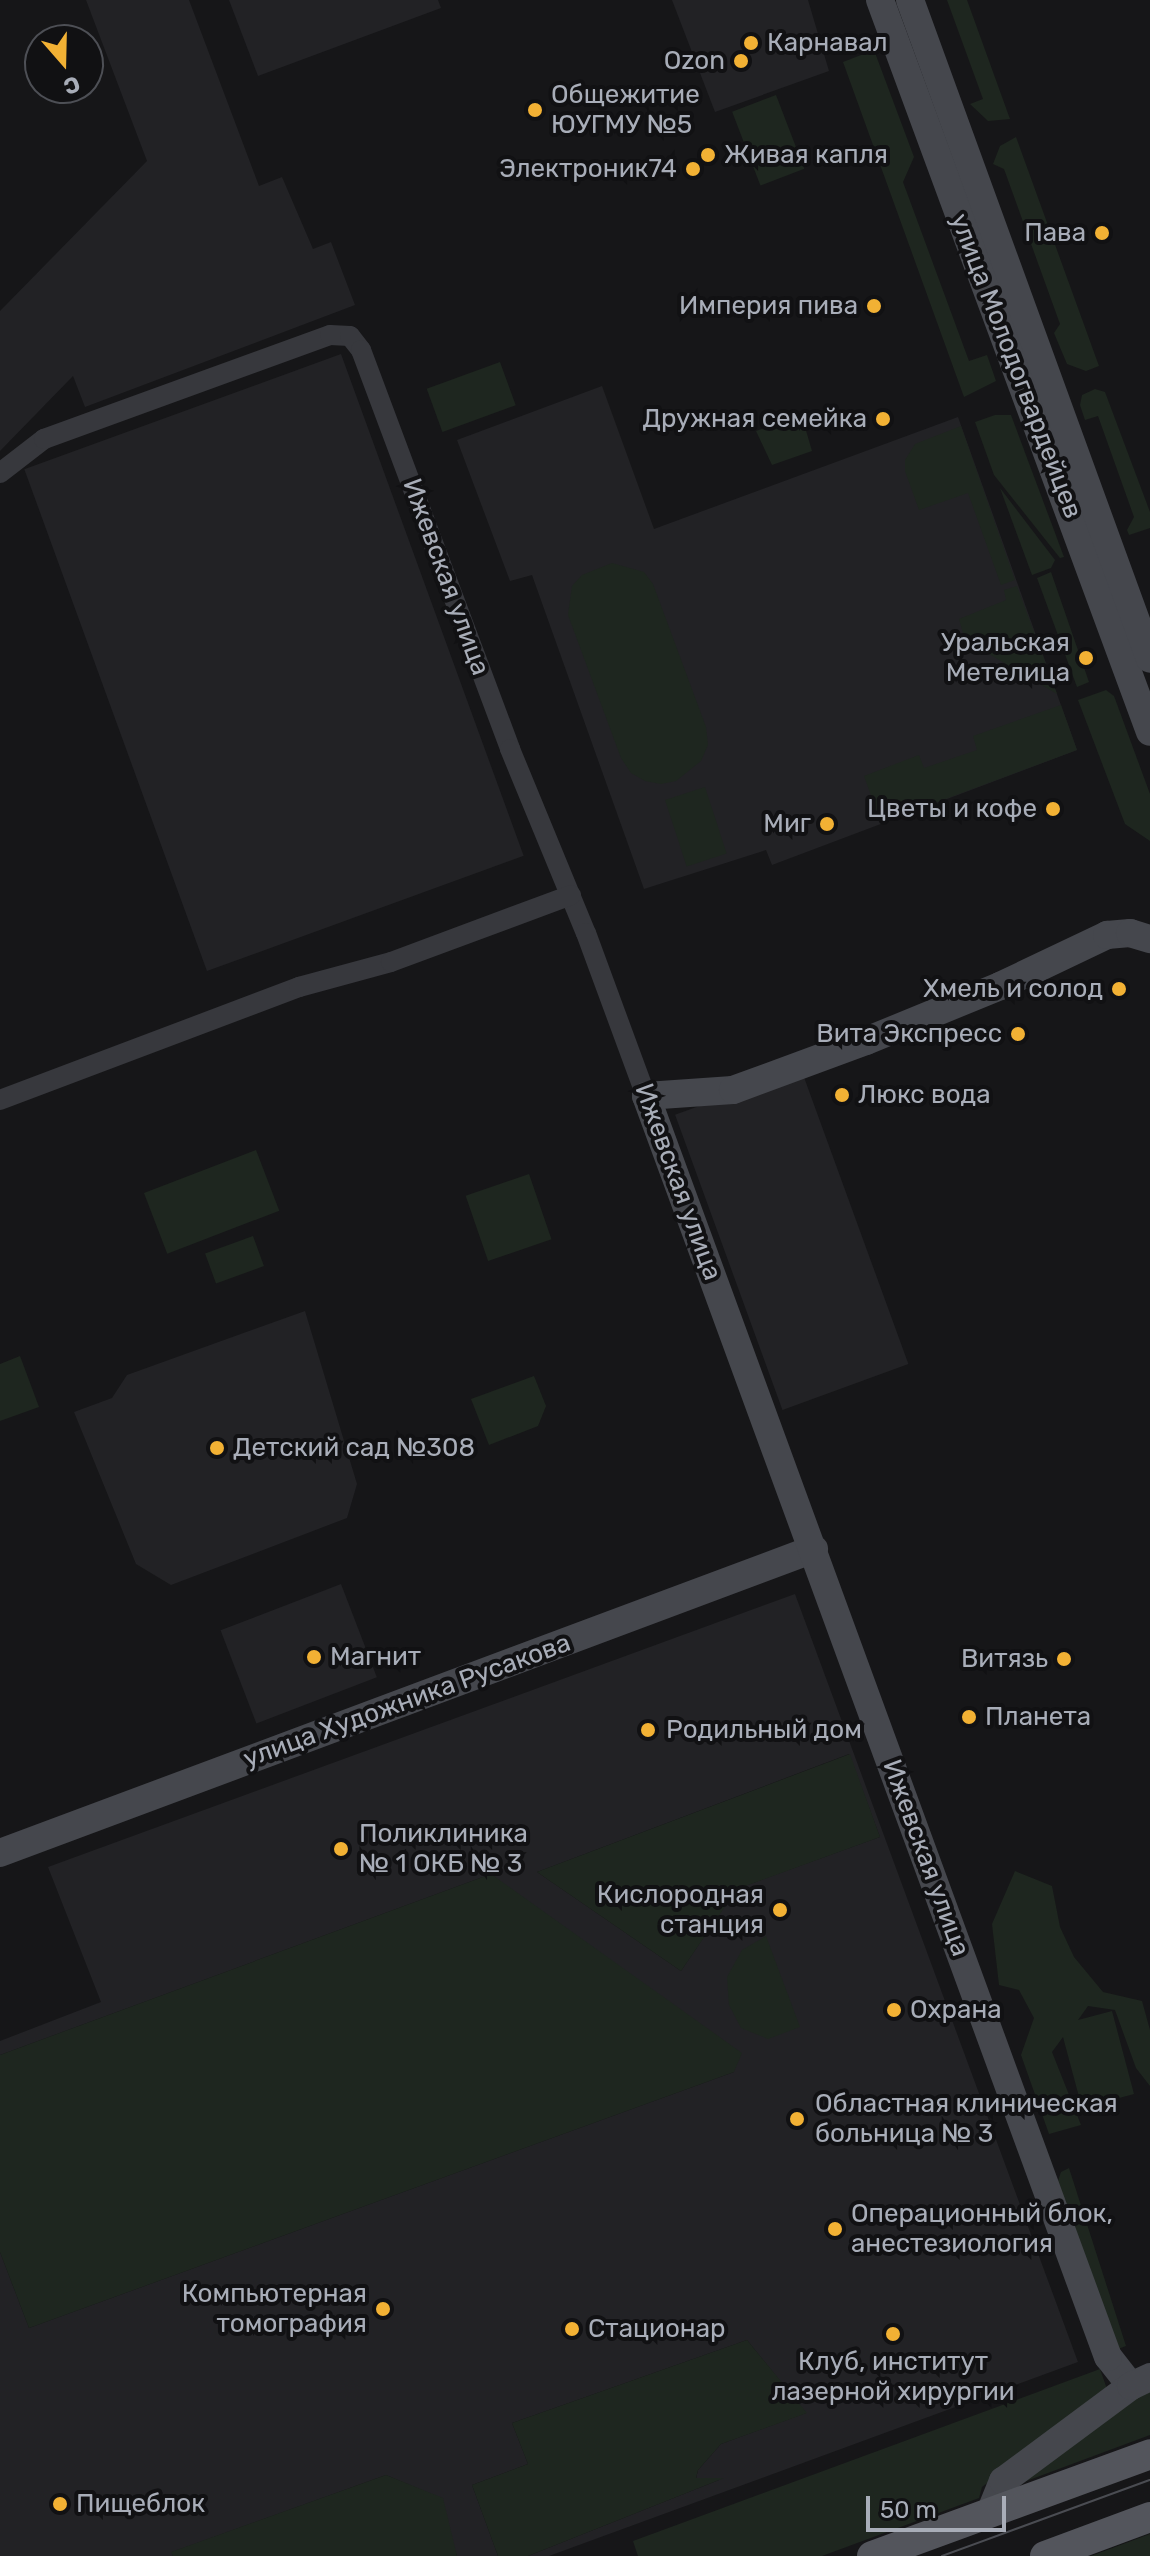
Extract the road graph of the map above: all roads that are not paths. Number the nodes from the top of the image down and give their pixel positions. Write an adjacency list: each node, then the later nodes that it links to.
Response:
1 (880, 0): 5 (street, улица Молодогвардейцев)
2 (910, 0): 4 (street, улица Молодогвардейцев)
3 (0, 473): 6 (street, Ижевская улица)
4 (1150, 659)
5 (1150, 732)
6 (571, 895): 8 (street, Ижевская улица); 9 (street)
7 (1150, 939): 8 (street)
8 (646, 1096): 10 (street, Ижевская улица)
9 (0, 1100)
10 (814, 1549): 11 (street, улица Художника Русакова); 12 (street, Ижевская улица)
11 (0, 1853)
12 (1140, 2381): 14 (street)
13 (1150, 2454): 14 (main road)
14 (990, 2513): 16 (main road)
15 (1150, 2517): 17 (main road)
16 (872, 2556)
17 (1045, 2556)

